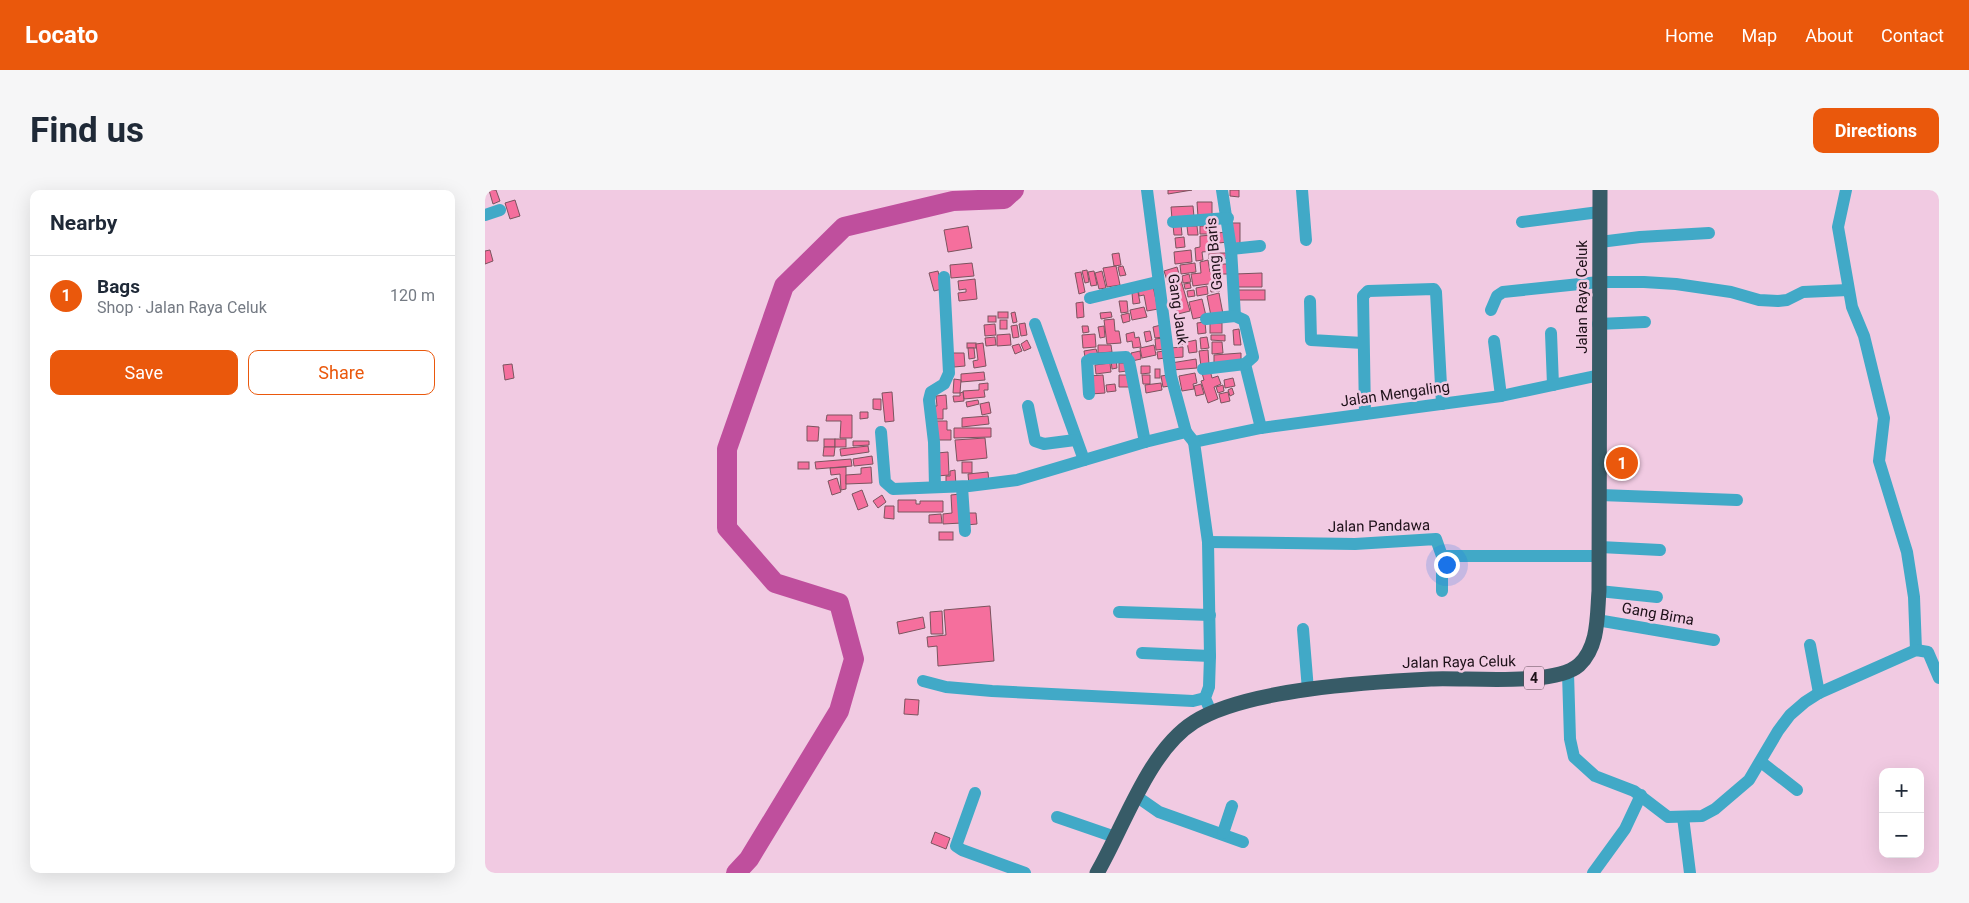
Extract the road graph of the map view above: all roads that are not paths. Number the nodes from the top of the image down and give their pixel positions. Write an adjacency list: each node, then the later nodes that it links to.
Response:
1 (1147, 190): 18 (street, Gang Jauk)
2 (1222, 190): 9 (street, Gang Baris)
3 (1302, 190): 13 (street)
4 (1600, 190): 7 (highway, Jalan Raya Celuk / 4)
5 (1846, 190): 20 (street)
6 (500, 210): 8 (street)
7 (1599, 212): 11 (street); 14 (highway, Jalan Raya Celuk / 4)
8 (485, 215)
9 (1228, 218): 10 (street); 16 (street, Gang Baris)
10 (1173, 222)
11 (1522, 222)
12 (1709, 233): 14 (street)
13 (1306, 240)
14 (1600, 242): 19 (highway, Jalan Raya Celuk / 4)
15 (1260, 246): 16 (street)
16 (1231, 249): 24 (street, Gang Baris)
17 (944, 277): 48 (street)
18 (1157, 282): 21 (street); 43 (street, Gang Jauk)
19 (1599, 282): 20 (street); 23 (street); 28 (highway, Jalan Raya Celuk / 4)
20 (1848, 290): 66 (street)
21 (1090, 298)
22 (1309, 301): 31 (street)
23 (1491, 310)
24 (1235, 316): 25 (street); 32 (street)
25 (1206, 319)
26 (1645, 322): 28 (street)
27 (1035, 324): 44 (street)
28 (1599, 324): 34 (highway, Jalan Raya Celuk / 4)
29 (1551, 333): 35 (street)
30 (1494, 341): 37 (street)
31 (1363, 344): 38 (street); 40 (street)
32 (1245, 364): 33 (street); 41 (street)
33 (1203, 369)
34 (1600, 375): 35 (street, Jalan Mengaling); 50 (highway, Jalan Raya Celuk / 4)
35 (1553, 385): 37 (street, Jalan Mengaling)
36 (1089, 394): 45 (street)
37 (1501, 396): 38 (street, Jalan Mengaling)
38 (1442, 404): 40 (street, Jalan Mengaling)
39 (1028, 406): 44 (street)
40 (1365, 414): 41 (street, Jalan Mengaling)
41 (1261, 428): 46 (street, Jalan Mengaling)
42 (881, 432): 48 (street)
43 (1186, 432): 45 (street); 46 (street)
44 (1075, 440): 47 (street)
45 (1145, 442): 47 (street)
46 (1194, 442): 53 (street)
47 (1084, 460): 49 (street)
48 (935, 487): 49 (street)
49 (962, 487): 52 (street)
50 (1600, 495): 51 (street); 55 (highway, Jalan Raya Celuk / 4)
51 (1737, 500)
52 (965, 531)
53 (1208, 542): 56 (street, Jalan Pandawa); 61 (street)
54 (1660, 550): 55 (street)
55 (1600, 552): 56 (street); 57 (highway, Jalan Raya Celuk / 4)
56 (1442, 556): 58 (street)
57 (1599, 590): 59 (street); 62 (highway, Jalan Raya Celuk / 4)
58 (1442, 591)
59 (1657, 597)
60 (1119, 612): 61 (street)
61 (1210, 615): 68 (street)
62 (1597, 620): 64 (street, Gang Bima); 69 (highway, Jalan Raya Celuk / 4)
63 (1303, 629): 72 (street)
64 (1714, 640)
65 (1810, 646): 73 (street)
66 (1916, 650): 70 (street); 73 (street)
67 (1142, 653): 68 (street)
68 (1210, 656): 74 (street)
69 (1568, 672): 72 (highway, Jalan Raya Celuk / 4); 79 (street)
70 (1939, 678)
71 (923, 681): 74 (street)
72 (1308, 690): 75 (highway, Jalan Raya Celuk / 4)
73 (1819, 693): 76 (street)
74 (1205, 698): 75 (street)
75 (1211, 713): 80 (highway, Jalan Raya Celuk / 4)
76 (1761, 762): 77 (street); 83 (street)
77 (1797, 790)
78 (975, 794): 88 (street)
79 (1641, 795): 83 (street); 89 (street)
80 (1136, 796): 84 (street); 85 (highway, Jalan Raya Celuk / 4)
81 (1232, 806): 84 (street)
82 (1057, 817): 85 (street)
83 (1683, 817): 90 (street)
84 (1223, 833): 86 (street)
85 (1115, 837): 87 (highway, Jalan Raya Celuk / 4)
86 (1243, 842)
87 (1100, 872)
88 (1025, 873)
89 (1593, 873)
90 (1690, 873)

